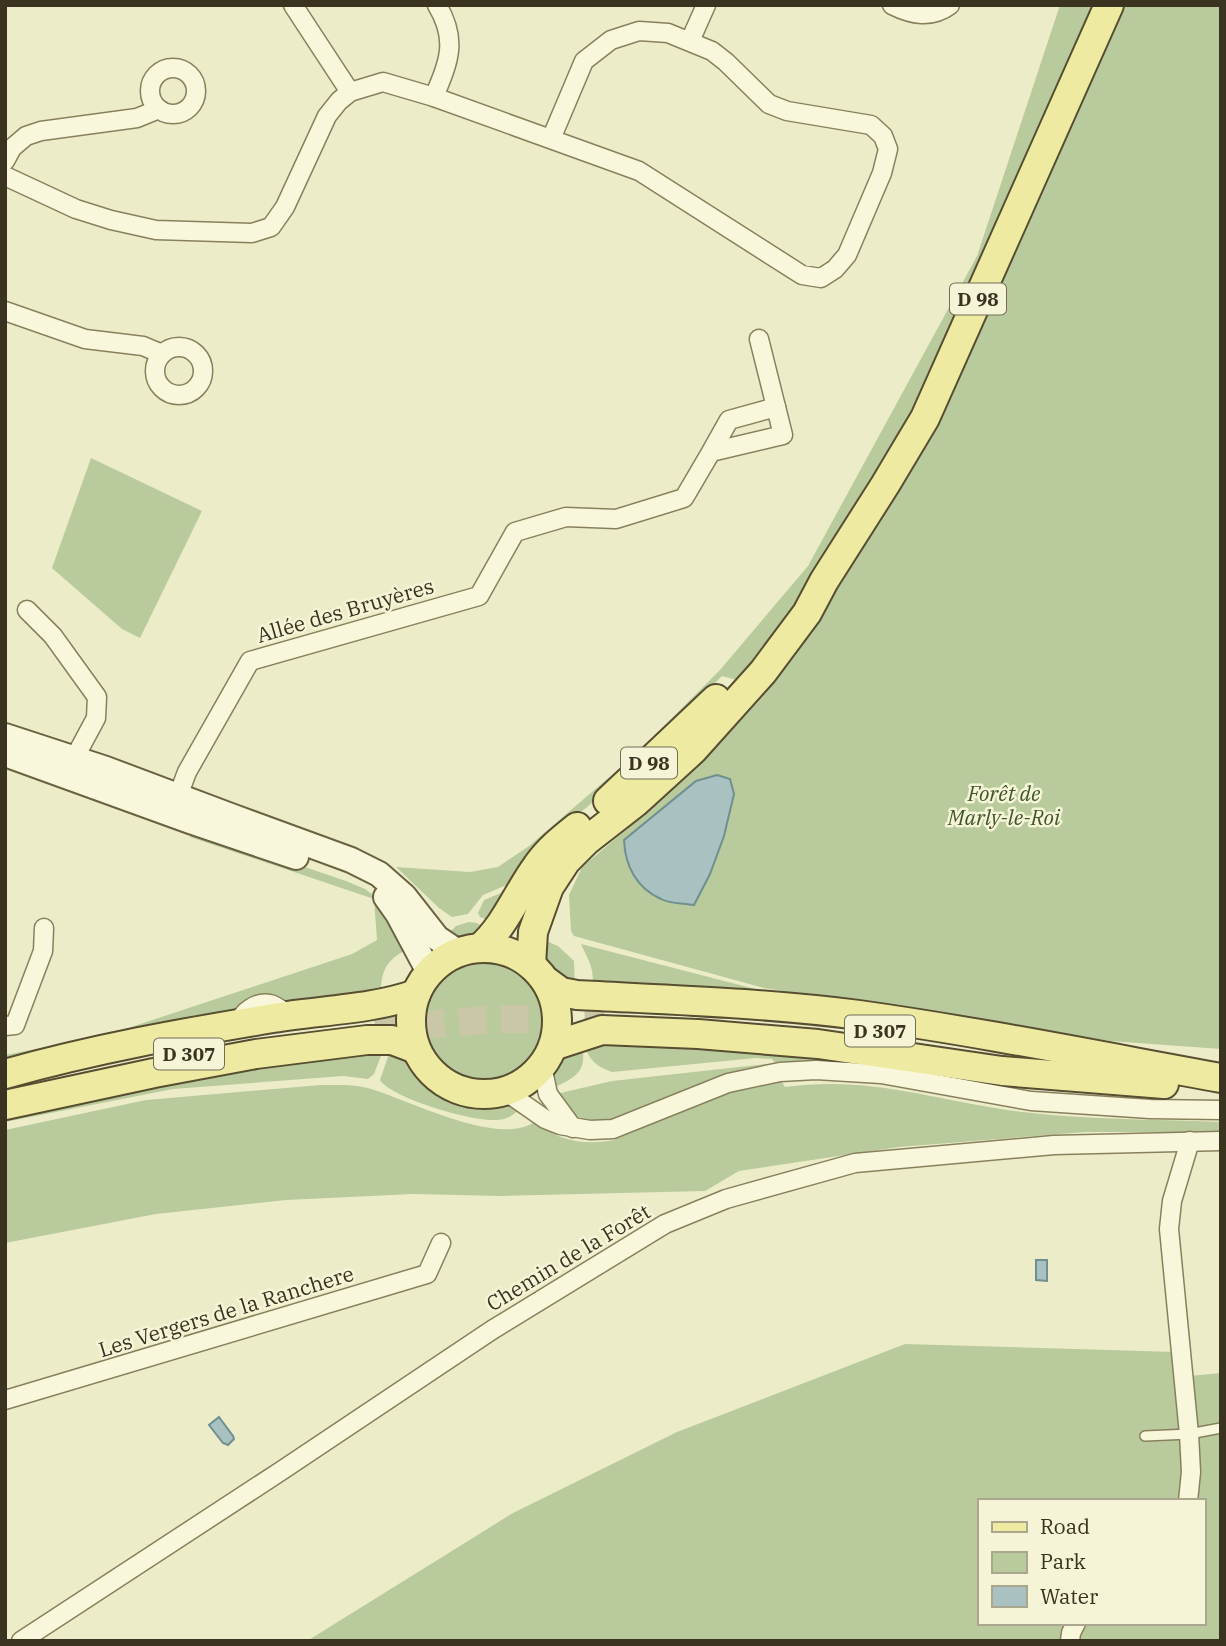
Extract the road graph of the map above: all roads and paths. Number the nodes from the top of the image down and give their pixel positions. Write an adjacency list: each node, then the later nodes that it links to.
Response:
1 (293, 5): 8 (street)
2 (437, 5): 9 (street)
3 (706, 5): 7 (street)
4 (892, 5): 5 (street)
5 (950, 5)
6 (1109, 5): 19 (main road, D 98)
7 (690, 41): 11 (street); 11 (street)
8 (350, 92): 9 (street); 13 (street)
9 (434, 97): 11 (street)
10 (159, 109): 12 (street)
11 (551, 139)
12 (5, 161)
13 (5, 176)
14 (5, 311): 16 (street)
15 (759, 339): 17 (street)
16 (162, 354)
17 (776, 407): 18 (street); 18 (street)
18 (711, 452): 24 (street, Allée des Bruyères)
19 (824, 581): 26 (main road, D 98); 27 (main road, D 98)
20 (27, 610): 23 (street)
21 (5, 736): 23 (street)
22 (5, 754): 23 (street)
23 (70, 768): 24 (street)
24 (174, 805): 26 (street); 28 (street)
25 (44, 928): 29 (street)
26 (469, 950): 27 (main road); 28 (main road)
27 (539, 973): 31 (main road); 32 (main road)
28 (423, 983): 30 (main road); 34 (main road)
29 (5, 1026)
30 (416, 1049): 33 (main road); 38 (main road)
31 (547, 1056): 35 (main road); 38 (main road); 42 (street)
32 (1154, 1066): 35 (main road, D 307); 36 (main road, D 307)
33 (149, 1067): 37 (main road, D 307); 39 (main road, D 307); 40 (main road)
34 (5, 1074)
35 (1085, 1077): 36 (main road, D 307)
36 (1221, 1079)
37 (5, 1087)
38 (505, 1091): 42 (street)
39 (5, 1096)
40 (5, 1105)
41 (1221, 1110): 42 (street)
42 (573, 1128)
43 (1190, 1141): 44 (street, Chemin de la Forêt); 48 (street); 51 (street, Chemin de la Forêt)
44 (1221, 1141)
45 (441, 1243): 46 (street, Les Vergers de la Ranchere)
46 (5, 1400)
47 (1221, 1428): 48 (lane)
48 (1189, 1434): 49 (lane); 50 (street)
49 (1144, 1436)
50 (1188, 1499)
51 (21, 1641)

